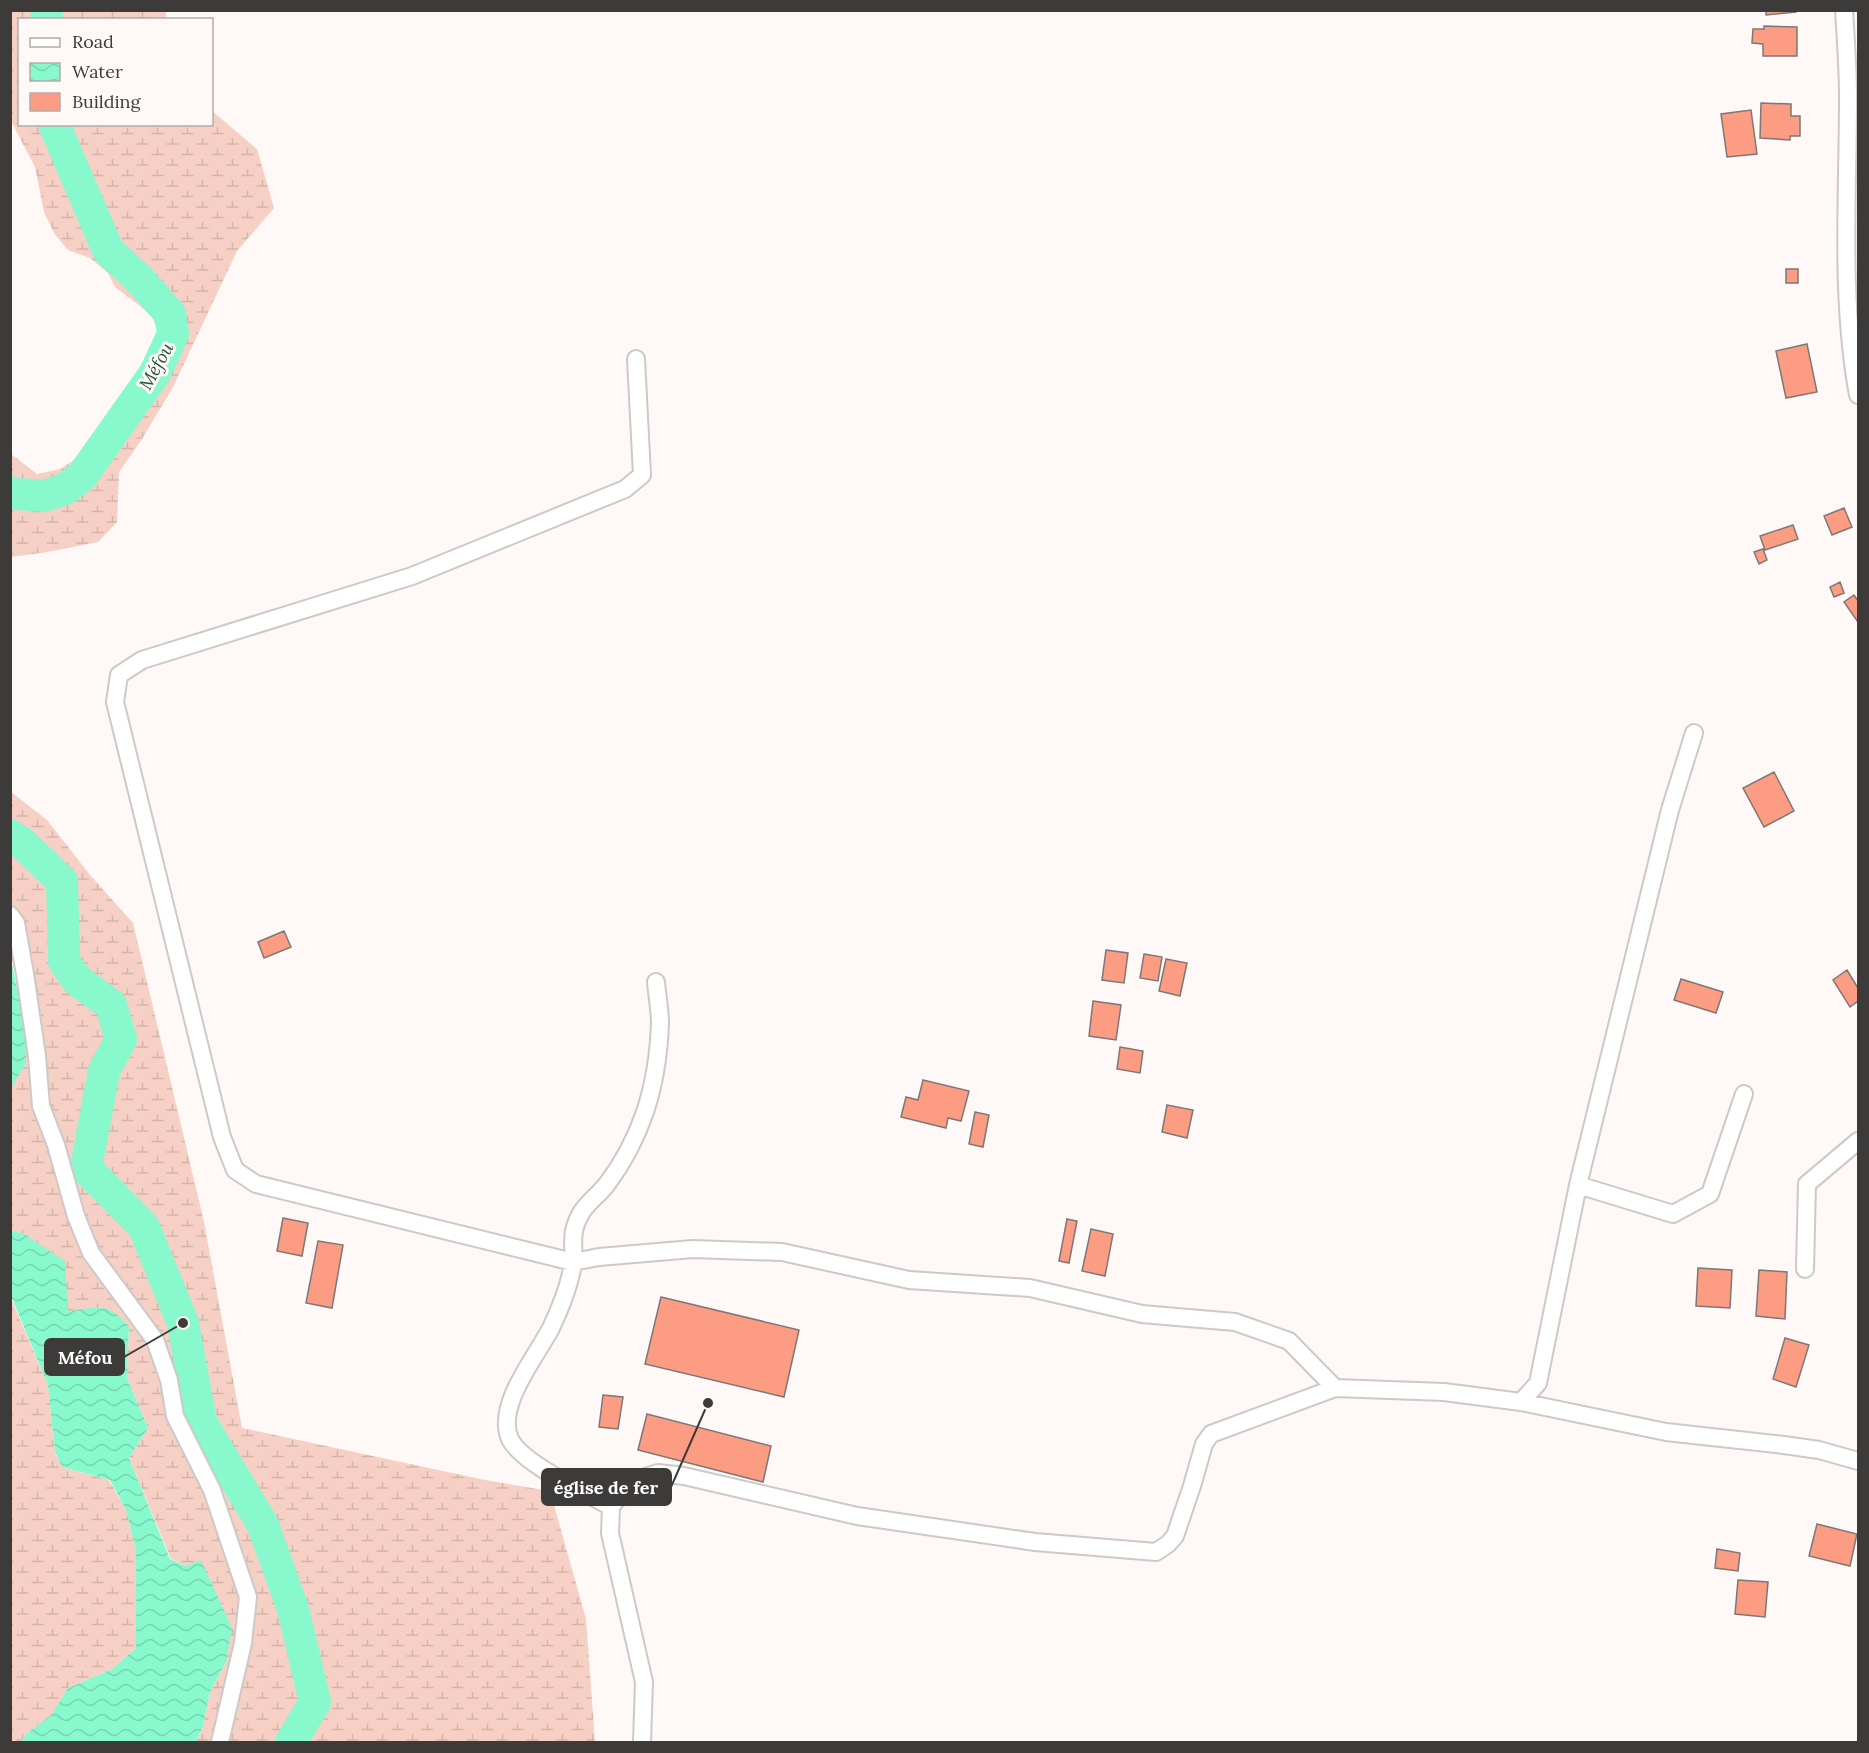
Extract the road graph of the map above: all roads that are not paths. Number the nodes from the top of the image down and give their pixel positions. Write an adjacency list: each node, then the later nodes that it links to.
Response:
1 (1844, 10): 3 (street)
2 (636, 359): 10 (street)
3 (1858, 395)
4 (1694, 733): 9 (street)
5 (10, 915): 16 (street)
6 (656, 982): 10 (street)
7 (1744, 1094): 9 (street)
8 (1858, 1141): 11 (street)
9 (1578, 1185): 13 (street)
10 (573, 1262): 12 (street); 15 (street)
11 (1805, 1269)
12 (1335, 1388): 13 (street); 15 (street)
13 (1521, 1402): 14 (street)
14 (1858, 1461)
15 (611, 1506): 17 (street)
16 (220, 1743)
17 (642, 1743)

